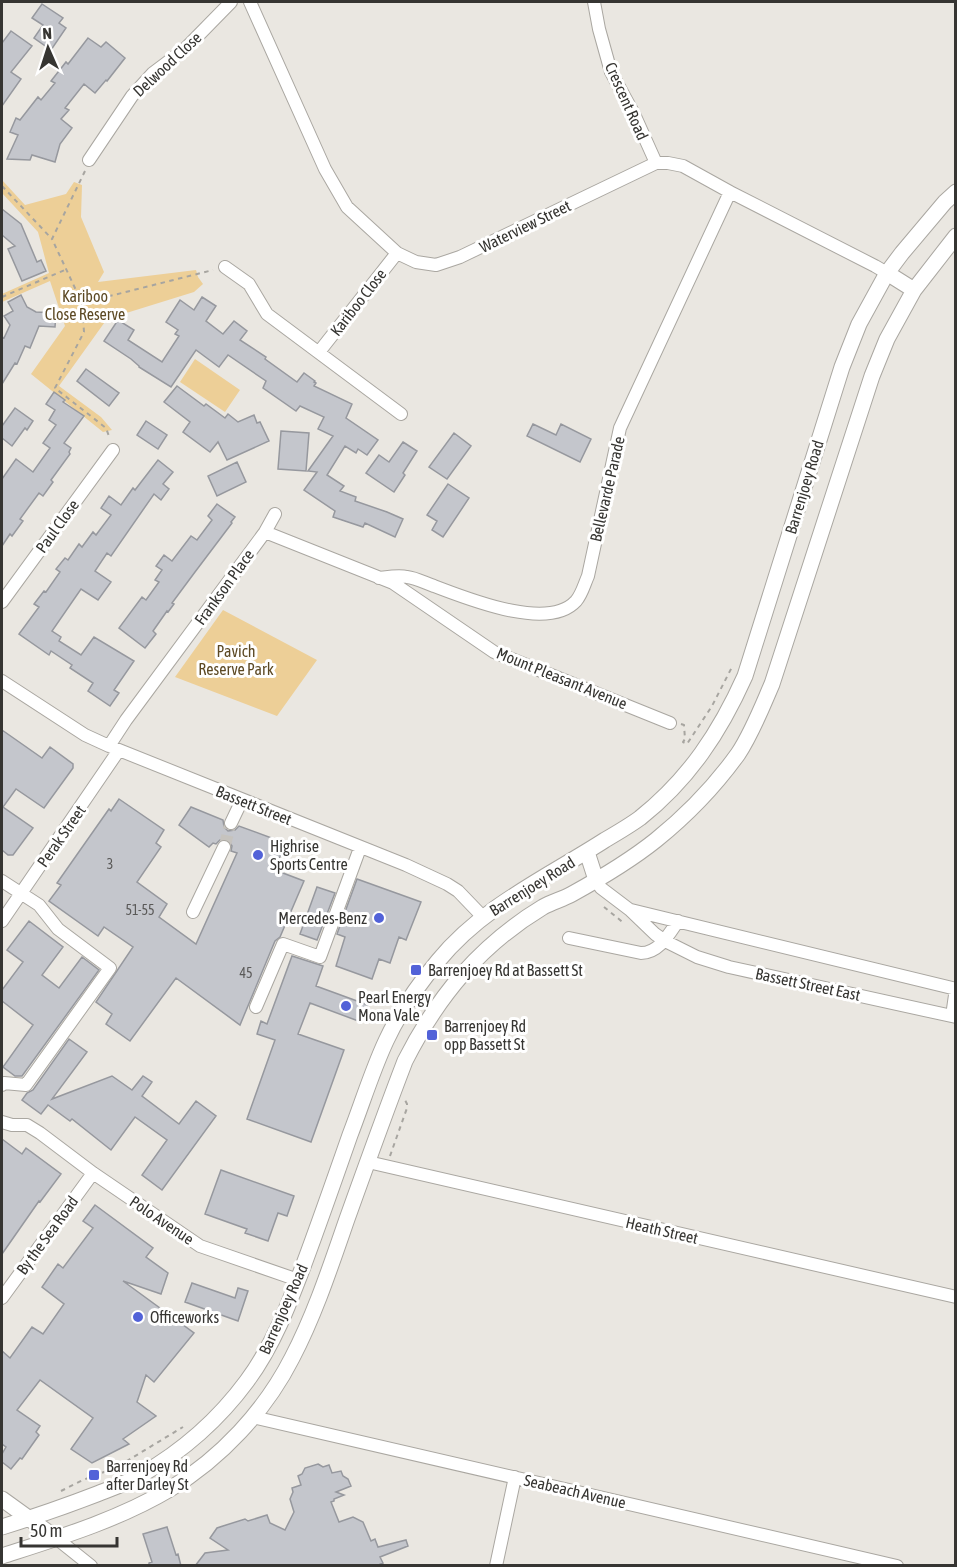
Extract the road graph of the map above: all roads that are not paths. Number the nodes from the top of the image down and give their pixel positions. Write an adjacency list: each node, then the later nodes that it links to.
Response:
1 (231, 2): 4 (street, Delwood Close)
2 (250, 2): 9 (street, Waterview Street)
3 (594, 2): 5 (street, Crescent Road)
4 (89, 160)
5 (656, 163): 6 (street); 9 (street, Waterview Street)
6 (730, 192): 11 (street); 18 (street, Bellevarde Parade)
7 (956, 192): 11 (main road, Barrenjoey Road)
8 (956, 236): 12 (main road, Barrenjoey Road)
9 (397, 253): 13 (street, Kariboo Close)
10 (225, 267): 13 (street, Kariboo Close)
11 (887, 273): 12 (main road); 27 (main road, Barrenjoey Road)
12 (914, 290): 28 (main road, Barrenjoey Road)
13 (319, 352): 14 (street, Kariboo Close)
14 (401, 414)
15 (113, 450): 19 (street, Paul Close)
16 (275, 514): 17 (street, Frankson Place)
17 (265, 532): 18 (street, Mount Pleasant Avenue); 22 (street, Frankson Place)
18 (380, 578): 21 (street, Mount Pleasant Avenue)
19 (2, 602)
20 (2, 681): 22 (street, Bassett Street)
21 (670, 723)
22 (114, 748): 23 (street, Bassett Street); 30 (street, Perak Street)
23 (242, 800): 24 (street); 26 (street, Bassett Street)
24 (231, 823)
25 (224, 848): 32 (street)
26 (360, 848): 33 (street, Bassett Street); 40 (street)
27 (587, 852): 28 (main road, Bassett Street East); 33 (main road, Barrenjoey Road)
28 (596, 880): 31 (street, Bassett Street East); 36 (main road, Barrenjoey Road)
29 (2, 881): 30 (street)
30 (21, 894): 34 (street, Perak Street); 42 (street)
31 (630, 910): 35 (street, Bassett Street East); 38 (street, Bassett Street East)
32 (193, 912)
33 (483, 916): 36 (main road, Bassett Street); 46 (main road, Barrenjoey Road)
34 (2, 921)
35 (678, 921): 38 (street); 39 (street, Bassett Street East)
36 (498, 937): 44 (main road, Barrenjoey Road)
37 (569, 938): 38 (street)
38 (665, 941): 41 (street, Bassett Street East)
39 (955, 988): 41 (street)
40 (256, 1007)
41 (954, 1016)
42 (2, 1084)
43 (2, 1122): 45 (street, Polo Avenue)
44 (368, 1162): 47 (street, Heath Street); 49 (main road, Barrenjoey Road)
45 (93, 1173): 46 (street, Polo Avenue); 48 (street, By the Sea Road)
46 (298, 1280): 52 (main road, Barrenjoey Road)
47 (956, 1297)
48 (2, 1298)
49 (253, 1417): 50 (street, Seabeach Avenue); 54 (main road, Barrenjoey Road)
50 (515, 1477): 57 (street); 58 (street, Seabeach Avenue)
51 (2, 1499): 52 (main road)
52 (29, 1518): 53 (main road, Barrenjoey Road); 54 (main road)
53 (2, 1527)
54 (56, 1538): 55 (main road, Barrenjoey Road); 56 (street)
55 (2, 1556)
56 (92, 1566)
57 (496, 1566)
58 (897, 1566)

